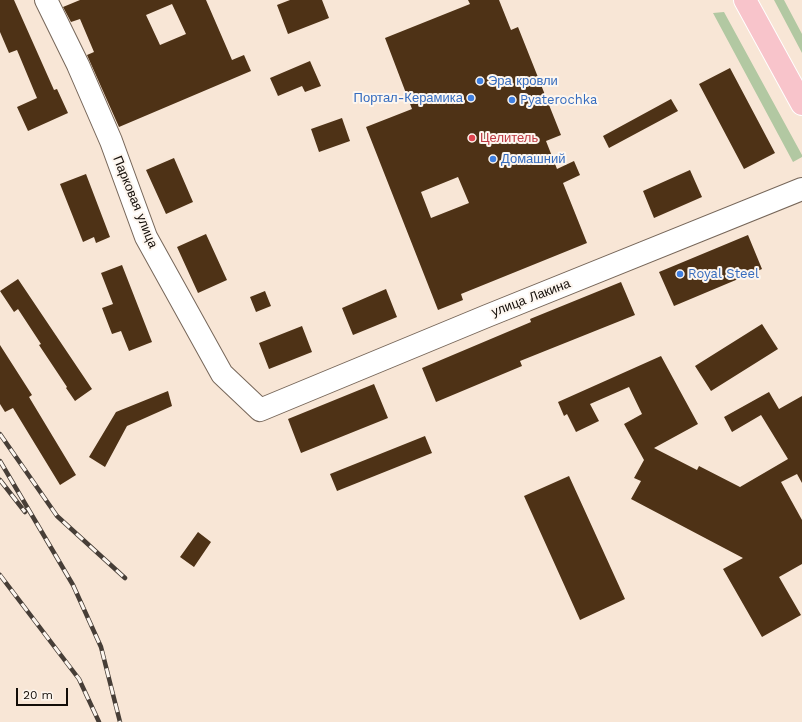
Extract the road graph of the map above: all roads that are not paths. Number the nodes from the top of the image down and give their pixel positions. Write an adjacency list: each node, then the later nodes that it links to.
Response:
1 (46, 0): 5 (street, Парковая улица)
2 (745, 0): 3 (main road)
3 (802, 104)
4 (802, 189): 5 (street, улица Лакина)
5 (260, 410)

